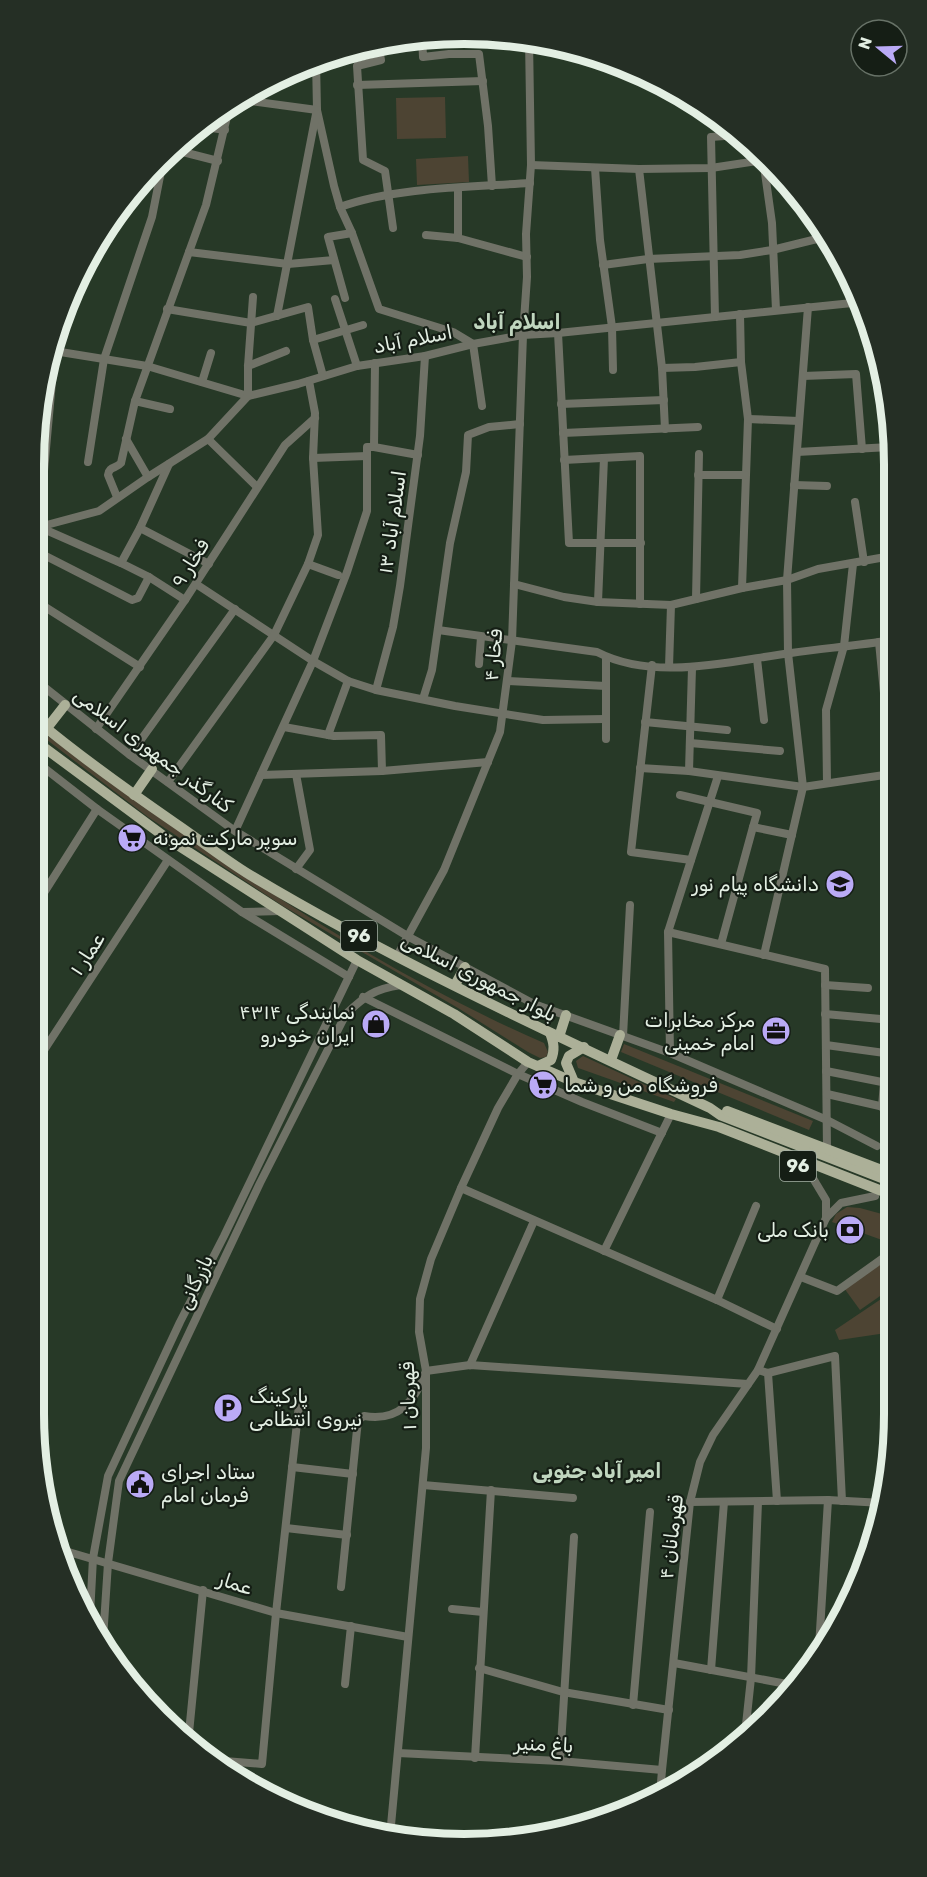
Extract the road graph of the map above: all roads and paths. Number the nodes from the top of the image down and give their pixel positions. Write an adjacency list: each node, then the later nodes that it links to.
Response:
1 (422, 46): 5 (street)
2 (530, 49): 16 (street, فخار ۴)
3 (380, 53): 6 (street)
4 (315, 71): 8 (street)
5 (483, 81): 6 (street); 23 (street)
6 (357, 85): 25 (street)
7 (252, 101): 8 (street)
8 (317, 110): 26 (street); 38 (street)
9 (228, 116): 11 (street)
10 (211, 128): 11 (street)
11 (225, 130): 14 (street)
12 (726, 136): 18 (street)
13 (183, 152): 14 (street)
14 (218, 161): 33 (street)
15 (754, 161): 18 (street)
16 (531, 165): 17 (street); 22 (street, فخار ۴)
17 (595, 168): 19 (street); 39 (street)
18 (711, 168): 19 (street); 34 (street)
19 (639, 169): 36 (street)
20 (765, 172): 32 (street)
21 (160, 174): 63 (street)
22 (530, 183): 23 (street); 35 (street, فخار ۴)
23 (492, 186): 24 (street)
24 (458, 188): 25 (street); 30 (street)
25 (389, 195): 26 (street); 27 (street)
26 (340, 207): 28 (street)
27 (393, 228)
28 (352, 233): 37 (street); 58 (street)
29 (426, 235): 30 (street)
30 (458, 238): 35 (street)
31 (818, 239): 32 (street)
32 (772, 250): 34 (street); 46 (street)
33 (189, 252): 38 (street); 45 (street)
34 (714, 256): 36 (street); 49 (street)
35 (526, 257): 56 (street, فخار ۴)
36 (648, 259): 39 (street); 51 (street)
37 (334, 260): 38 (street); 41 (street)
38 (288, 264): 48 (street)
39 (603, 265): 53 (street)
40 (254, 297): 50 (street)
41 (345, 298)
42 (335, 299): 54 (street)
43 (852, 303): 44 (street, اسلام آباد)
44 (808, 307): 46 (street, اسلام آباد); 72 (street)
45 (167, 309): 50 (street); 66 (street)
46 (776, 310): 47 (street, اسلام آباد)
47 (740, 314): 49 (street, اسلام آباد); 64 (street)
48 (277, 316): 50 (street); 57 (street)
49 (715, 316): 51 (street, اسلام آباد)
50 (251, 323): 67 (street)
51 (656, 323): 53 (street, اسلام آباد); 69 (street)
52 (363, 325): 54 (street)
53 (612, 327): 55 (street, اسلام آباد); 70 (street)
54 (346, 330): 57 (street); 68 (street)
55 (558, 333): 56 (street, اسلام آباد); 78 (street)
56 (523, 335): 58 (street, اسلام آباد); 84 (street, فخار ۴)
57 (313, 340): 71 (street)
58 (472, 344): 62 (street, اسلام آباد); 79 (street)
59 (286, 351): 67 (street)
60 (59, 352): 63 (street)
61 (211, 353): 74 (street)
62 (425, 356): 65 (street, اسلام آباد); 94 (street, اسلام آباد ۱۳)
63 (104, 359): 66 (street); 100 (street)
64 (741, 362): 69 (street); 82 (street)
65 (375, 363): 68 (street, اسلام آباد); 90 (street)
66 (147, 366): 74 (street); 76 (street)
67 (248, 366): 75 (street)
68 (357, 366): 71 (street, اسلام آباد)
69 (662, 368): 77 (street)
70 (613, 370)
71 (323, 376): 73 (street, اسلام آباد)
72 (803, 376): 83 (street); 92 (street)
73 (309, 381): 75 (street, اسلام آباد); 81 (street)
74 (202, 382): 75 (street)
75 (248, 396): 89 (street)
76 (135, 400): 80 (street); 88 (street)
77 (664, 400): 78 (street); 86 (street)
78 (561, 404): 87 (street)
79 (482, 406)
80 (170, 409)
81 (315, 418): 97 (street); 107 (street, فخار ۹)
82 (748, 419): 83 (street); 103 (street)
83 (799, 421): 93 (street)
84 (520, 424): 126 (street, فخار ۴); 135 (street)
85 (698, 427): 86 (street)
86 (665, 429): 87 (street)
87 (563, 433): 99 (street)
88 (126, 439): 104 (street); 108 (street)
89 (208, 439): 101 (street); 107 (street)
90 (374, 447): 94 (street); 96 (street)
91 (883, 447): 92 (street)
92 (862, 449): 93 (street)
93 (797, 452): 105 (street)
94 (418, 454): 155 (street, اسلام آباد ۱۳)
95 (699, 454): 102 (street)
96 (367, 456): 97 (street); 145 (street)
97 (313, 458): 120 (street)
98 (604, 458): 99 (street); 113 (street); 114 (street)
99 (564, 460): 114 (street)
100 (88, 462)
101 (169, 464): 104 (street); 111 (street)
102 (698, 475): 103 (street); 128 (street)
103 (745, 475): 127 (street)
104 (148, 477): 108 (street)
105 (794, 485): 106 (street); 124 (street)
106 (827, 486)
107 (257, 487): 119 (street, فخار ۹)
108 (117, 497): 110 (street)
109 (855, 502): 117 (street)
110 (44, 526)
111 (140, 528): 118 (street); 119 (street)
112 (44, 529): 118 (street)
113 (641, 543): 114 (street); 131 (street)
114 (600, 544): 130 (street)
115 (44, 555): 123 (street)
116 (884, 558): 117 (street)
117 (864, 562): 121 (street)
118 (121, 563): 123 (street)
119 (209, 564): 125 (street, فخار ۹)
120 (308, 564): 122 (street); 136 (street)
121 (852, 564): 124 (street); 141 (street)
122 (338, 575)
123 (149, 578): 129 (street)
124 (787, 580): 127 (street); 142 (street)
125 (196, 584): 129 (street, فخار ۹); 134 (street)
126 (514, 584): 130 (street); 138 (street, فخار ۴)
127 (742, 588): 128 (street)
128 (696, 598): 132 (street)
129 (185, 600): 148 (street, فخار ۹)
130 (598, 602): 131 (street)
131 (640, 604): 132 (street)
132 (671, 605): 149 (street)
133 (44, 606): 148 (street)
134 (235, 609): 136 (street); 174 (street)
135 (438, 630): 137 (street); 157 (street)
136 (274, 635): 145 (street); 185 (street)
137 (482, 636): 138 (street); 146 (street)
138 (512, 641): 143 (street); 152 (street, فخار ۴)
139 (884, 641): 140 (street)
140 (879, 642): 141 (street); 156 (street)
141 (844, 646): 142 (street); 186 (street)
142 (788, 653): 144 (street); 187 (street)
143 (606, 657): 147 (street); 153 (street)
144 (757, 659): 150 (street); 161 (street)
145 (313, 661): 151 (street); 165 (street)
146 (479, 664)
147 (652, 665): 149 (street); 162 (street)
148 (140, 667): 167 (street, فخار ۹)
149 (669, 667): 150 (street)
150 (692, 668): 164 (street)
151 (348, 681): 155 (street); 169 (street)
152 (508, 681): 153 (street); 159 (street, فخار ۴)
153 (606, 686): 160 (street)
154 (44, 687): 158 (street, کنارگذر جمهوری اسلامی)
155 (376, 690): 157 (street)
156 (884, 693)
157 (423, 699): 159 (street)
158 (65, 705): 166 (main road); 167 (street, کنارگذر جمهوری اسلامی)
159 (504, 713): 160 (street); 175 (street, فخار ۴)
160 (605, 719): 170 (street)
161 (764, 720)
162 (645, 722): 164 (street); 177 (street)
163 (44, 726): 166 (main road, بلوار جمهوری اسلامی / 96)
164 (690, 726): 168 (street); 171 (street)
165 (284, 727): 169 (street); 182 (street)
166 (47, 728): 188 (main road, بلوار جمهوری اسلامی / 96)
167 (96, 729): 174 (street, کنارگذر جمهوری اسلامی)
168 (727, 730)
169 (328, 735): 179 (street)
170 (606, 739)
171 (690, 743): 173 (street); 180 (street)
172 (44, 747): 200 (main road, بلوار جمهوری اسلامی / 96)
173 (780, 751)
174 (130, 755): 178 (street, کنارگذر جمهوری اسلامی)
175 (489, 762): 179 (street); 203 (street, فخار ۴)
176 (44, 768): 191 (street)
177 (640, 768): 180 (street); 196 (street)
178 (152, 769): 185 (street, کنارگذر جمهوری اسلامی); 188 (main road)
179 (382, 771): 181 (street)
180 (689, 771): 184 (street)
181 (296, 774): 182 (street); 197 (street)
182 (261, 775): 193 (street)
183 (884, 775): 186 (street)
184 (718, 776): 187 (street); 190 (street)
185 (168, 782): 193 (street, کنارگذر جمهوری اسلامی)
186 (827, 783): 187 (street)
187 (803, 787): 194 (street)
188 (134, 795): 206 (main road, بلوار جمهوری اسلامی / 96)
189 (680, 795): 190 (street)
190 (710, 800): 192 (street); 196 (street)
191 (97, 809): 195 (street); 198 (street)
192 (753, 827): 194 (street); 204 (street)
193 (235, 831): 197 (street, کنارگذر جمهوری اسلامی)
194 (792, 835): 205 (street)
195 (168, 860): 201 (street); 224 (street, عمار ۱)
196 (691, 860): 202 (street)
197 (296, 869): 203 (street, کنارگذر جمهوری اسلامی)
198 (44, 893)
199 (630, 905): 221 (street)
200 (280, 911): 201 (street); 207 (main road, بلوار جمهوری اسلامی / 96)
201 (242, 912): 209 (street)
202 (668, 932): 204 (street); 225 (street)
203 (409, 937): 206 (street, فخار ۴); 208 (street, کنارگذر جمهوری اسلامی)
204 (720, 944): 205 (street)
205 (764, 955): 211 (street)
206 (397, 956): 212 (main road, بلوار جمهوری اسلامی / 96)
207 (357, 960): 209 (street, بازرگانی); 210 (main road, بلوار جمهوری اسلامی / 96)
208 (465, 967): 212 (main road); 218 (street, کنارگذر جمهوری اسلامی)
209 (349, 977): 215 (street, بازرگانی)
210 (401, 984): 214 (street, بازرگانی); 228 (main road, بلوار جمهوری اسلامی / 96)
211 (825, 985): 213 (street); 217 (street)
212 (455, 986): 220 (main road, بلوار جمهوری اسلامی / 96)
213 (868, 988)
214 (363, 997): 216 (street, بازرگانی); 230 (street)
215 (335, 1006): 216 (street); 237 (street, بازرگانی)
216 (346, 1014): 239 (street, بازرگانی)
217 (825, 1014): 219 (street); 222 (street)
218 (566, 1016): 220 (main road); 221 (street, کنارگذر جمهوری اسلامی)
219 (884, 1019)
220 (554, 1035): 223 (main road, بلوار جمهوری اسلامی / 96); 228 (main road)
221 (622, 1035): 225 (street, کنارگذر جمهوری اسلامی); 227 (main road)
222 (826, 1045): 226 (street); 229 (street)
223 (584, 1047): 227 (main road, بلوار جمهوری اسلامی / 96); 231 (main road)
224 (44, 1050)
225 (670, 1053): 238 (street, کنارگذر جمهوری اسلامی)
226 (884, 1053)
227 (611, 1060): 235 (main road, بلوار جمهوری اسلامی / 96)
228 (533, 1064): 230 (street, قهرمان ۱); 231 (main road, بلوار جمهوری اسلامی / 96)
229 (826, 1071): 232 (street); 233 (street)
230 (518, 1074): 241 (street); 247 (street, قهرمان ۱)
231 (574, 1082): 236 (main road, بلوار جمهوری اسلامی / 96)
232 (884, 1082)
233 (827, 1094): 234 (street); 238 (street)
234 (884, 1102)
235 (710, 1108): 243 (main road); 246 (main road, 96)
236 (671, 1114): 240 (main road, بلوار جمهوری اسلامی / 96); 241 (street)
237 (280, 1120): 239 (street); 282 (street, بازرگانی)
238 (827, 1120): 242 (street, کنارگذر جمهوری اسلامی); 243 (street)
239 (290, 1125): 283 (street, بازرگانی)
240 (708, 1125): 244 (main road, 96); 248 (main road)
241 (662, 1133): 254 (street)
242 (877, 1146)
243 (827, 1149): 245 (main road)
244 (808, 1170): 249 (main road, 96); 252 (street)
245 (884, 1171)
246 (884, 1179)
247 (460, 1188): 253 (street); 261 (street, قهرمان ۱)
248 (884, 1192)
249 (875, 1196): 250 (main road, 96); 252 (street)
250 (884, 1199)
251 (756, 1206): 257 (street)
252 (826, 1218): 256 (street, قهرمانان ۴)
253 (534, 1221): 254 (street); 259 (street)
254 (604, 1251): 257 (street)
255 (884, 1257): 256 (street)
256 (801, 1277): 258 (street, قهرمانان ۴)
257 (717, 1300): 258 (street)
258 (777, 1329): 260 (street, قهرمانان ۴)
259 (470, 1365): 261 (street); 263 (street)
260 (758, 1370): 262 (street); 263 (street, قهرمانان ۴)
261 (426, 1371): 266 (street); 267 (street, قهرمان ۱)
262 (768, 1373): 271 (street); 272 (street)
263 (748, 1384): 273 (street, قهرمانان ۴)
264 (300, 1396): 265 (street)
265 (292, 1467): 266 (street); 278 (street)
266 (353, 1474): 279 (street)
267 (423, 1485): 268 (street); 293 (street, قهرمان ۱)
268 (491, 1490): 269 (street); 288 (street)
269 (573, 1498)
270 (828, 1500): 271 (street); 272 (street); 292 (street)
271 (777, 1501): 275 (street)
272 (842, 1501): 276 (street)
273 (690, 1502): 274 (street); 294 (street, قهرمانان ۴)
274 (724, 1502): 275 (street); 296 (street)
275 (758, 1502): 297 (street)
276 (873, 1503)
277 (650, 1512): 301 (street)
278 (286, 1528): 279 (street); 289 (street)
279 (347, 1535): 284 (street)
280 (574, 1537): 300 (street)
281 (67, 1551): 282 (street, عمار)
282 (93, 1558): 283 (street, عمار); 286 (street, بازرگانی)
283 (108, 1563): 285 (street, عمار); 291 (street, بازرگانی)
284 (341, 1587)
285 (202, 1590): 289 (street, عمار); 304 (street)
286 (90, 1606)
287 (452, 1609): 288 (street)
288 (483, 1612): 295 (street)
289 (276, 1613): 290 (street, عمار); 307 (street)
290 (351, 1626): 293 (street, عمار); 298 (street)
291 (104, 1630)
292 (820, 1636)
293 (408, 1637): 305 (street, قهرمان ۱)
294 (674, 1663): 296 (street); 302 (street, قهرمانان ۴)
295 (479, 1668): 300 (street); 306 (street)
296 (711, 1670): 297 (street)
297 (751, 1678): 299 (street); 303 (street)
298 (345, 1684)
299 (784, 1684)
300 (563, 1692): 301 (street); 308 (street)
301 (633, 1706): 302 (street)
302 (669, 1710): 309 (street, قهرمانان ۴)
303 (747, 1722)
304 (189, 1731)
305 (398, 1753): 306 (street, باغ منیر); 311 (street, قهرمان ۱)
306 (475, 1758): 308 (street, باغ منیر)
307 (228, 1761)
308 (560, 1761): 309 (street, باغ منیر)
309 (662, 1770): 310 (street)
310 (661, 1784)
311 (391, 1827)

